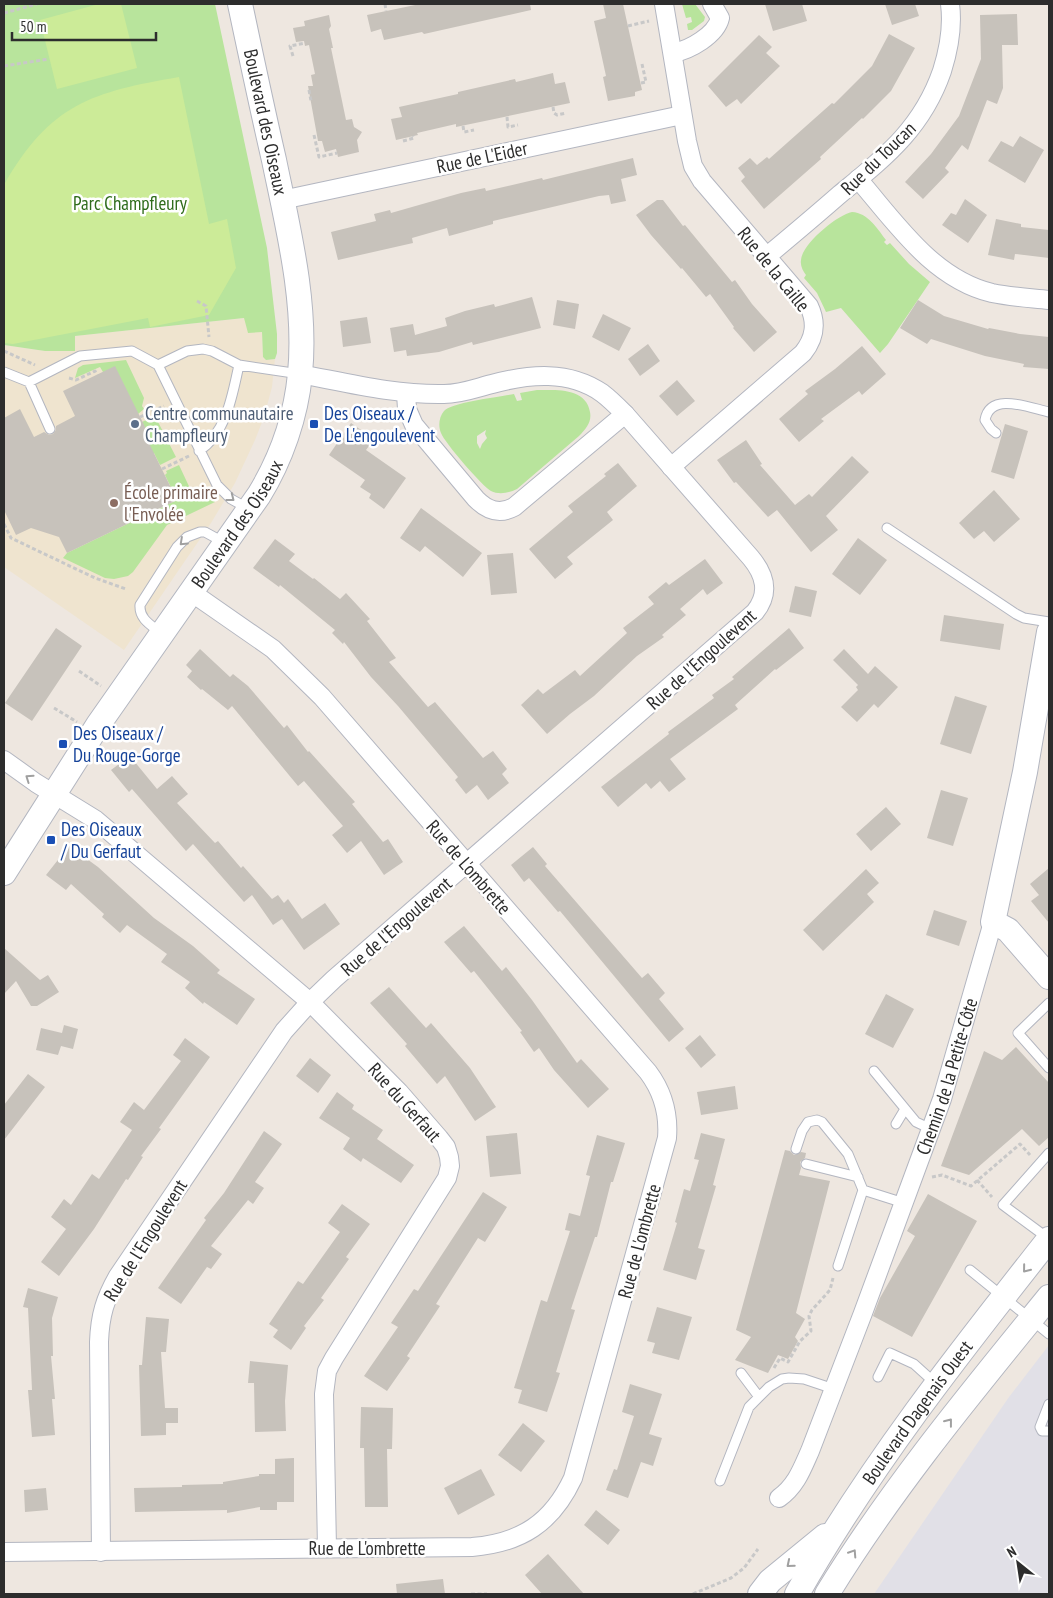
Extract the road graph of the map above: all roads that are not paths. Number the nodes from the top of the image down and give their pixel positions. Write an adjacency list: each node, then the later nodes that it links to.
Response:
1 (240, 4): 8 (street, Boulevard des Oiseaux)
2 (664, 4): 5 (street, Rue de la Caille)
3 (712, 4): 5 (street)
4 (950, 4): 7 (street, Rue du Toucan)
5 (674, 53): 6 (street, Rue de la Caille)
6 (682, 114): 8 (street, Rue de L'Eider); 9 (street, Rue de la Caille)
7 (858, 180): 9 (street, Rue du Toucan); 10 (street)
8 (282, 200): 14 (street, Boulevard des Oiseaux)
9 (766, 257): 22 (street, Rue de la Caille)
10 (1049, 300)
11 (158, 365): 12 (lane); 15 (lane); 21 (lane)
12 (239, 365): 14 (lane); 21 (lane)
13 (4, 372): 15 (lane)
14 (300, 374): 16 (street, Rue de l'Engoulevent); 23 (street, Boulevard des Oiseaux)
15 (29, 382): 19 (lane)
16 (406, 392): 18 (street, Rue de l'Engoulevent); 18 (street)
17 (1049, 412): 20 (lane)
18 (625, 414): 22 (street, Rue de l'Engoulevent)
19 (50, 428)
20 (996, 433)
21 (199, 451): 23 (lane, one-way to 23)
22 (672, 467): 32 (street, Rue de l'Engoulevent)
23 (249, 510): 25 (street, Boulevard des Oiseaux)
24 (887, 528): 27 (lane)
25 (225, 544): 26 (street, Boulevard des Oiseaux); 29 (lane, one-way to 29)
26 (191, 592): 29 (street, Boulevard des Oiseaux); 32 (street, Rue de L'ombrette)
27 (1049, 622)
28 (1049, 632): 34 (street, Chemin de la Petite-Côte)
29 (162, 634): 31 (street, Boulevard des Oiseaux)
30 (4, 760): 31 (street, Rue du Gerfaut, one-way to 30)
31 (54, 794): 33 (street, Boulevard des Oiseaux); 36 (street, Rue du Gerfaut)
32 (467, 864): 36 (street, Rue de l'Engoulevent); 65 (street, Rue de L'ombrette)
33 (4, 873)
34 (993, 922): 35 (street); 42 (street, Chemin de la Petite-Côte)
35 (1049, 977)
36 (310, 1002): 65 (street, Rue du Gerfaut); 67 (street, Rue de l'Engoulevent)
37 (1049, 1003): 38 (lane)
38 (1049, 1068)
39 (874, 1071): 40 (lane)
40 (905, 1109): 41 (lane); 42 (lane)
41 (896, 1124)
42 (931, 1129): 48 (street, Chemin de la Petite-Côte)
43 (796, 1149): 46 (lane)
44 (1049, 1153): 49 (lane)
45 (806, 1164): 46 (lane)
46 (858, 1178): 47 (lane)
47 (863, 1190): 48 (lane); 50 (lane)
48 (904, 1203): 58 (street, Chemin de la Petite-Côte)
49 (1049, 1239): 53 (street, Boulevard Dagenais Ouest, one-way to 53)
50 (836, 1269)
51 (970, 1270): 53 (lane)
52 (1049, 1297): 54 (street, Boulevard Dagenais Ouest)
53 (1003, 1298): 54 (lane); 57 (street, Boulevard Dagenais Ouest)
54 (1040, 1327): 70 (street, Boulevard Dagenais Ouest, one-way to 54)
55 (741, 1373): 59 (lane)
56 (878, 1377): 57 (lane)
57 (936, 1384): 64 (street, Boulevard Dagenais Ouest)
58 (834, 1389): 59 (lane); 63 (street, Chemin de la Petite-Côte)
59 (759, 1396): 62 (lane)
60 (1049, 1404): 61 (lane)
61 (1049, 1431)
62 (720, 1481)
63 (779, 1498)
64 (838, 1526): 68 (street, one-way to 68); 69 (street, Boulevard Dagenais Ouest)
65 (327, 1548): 67 (street, Rue de L'ombrette)
66 (4, 1552): 67 (street, Rue de L'ombrette)
67 (101, 1552)
68 (760, 1594)
69 (797, 1594)
70 (827, 1594)

